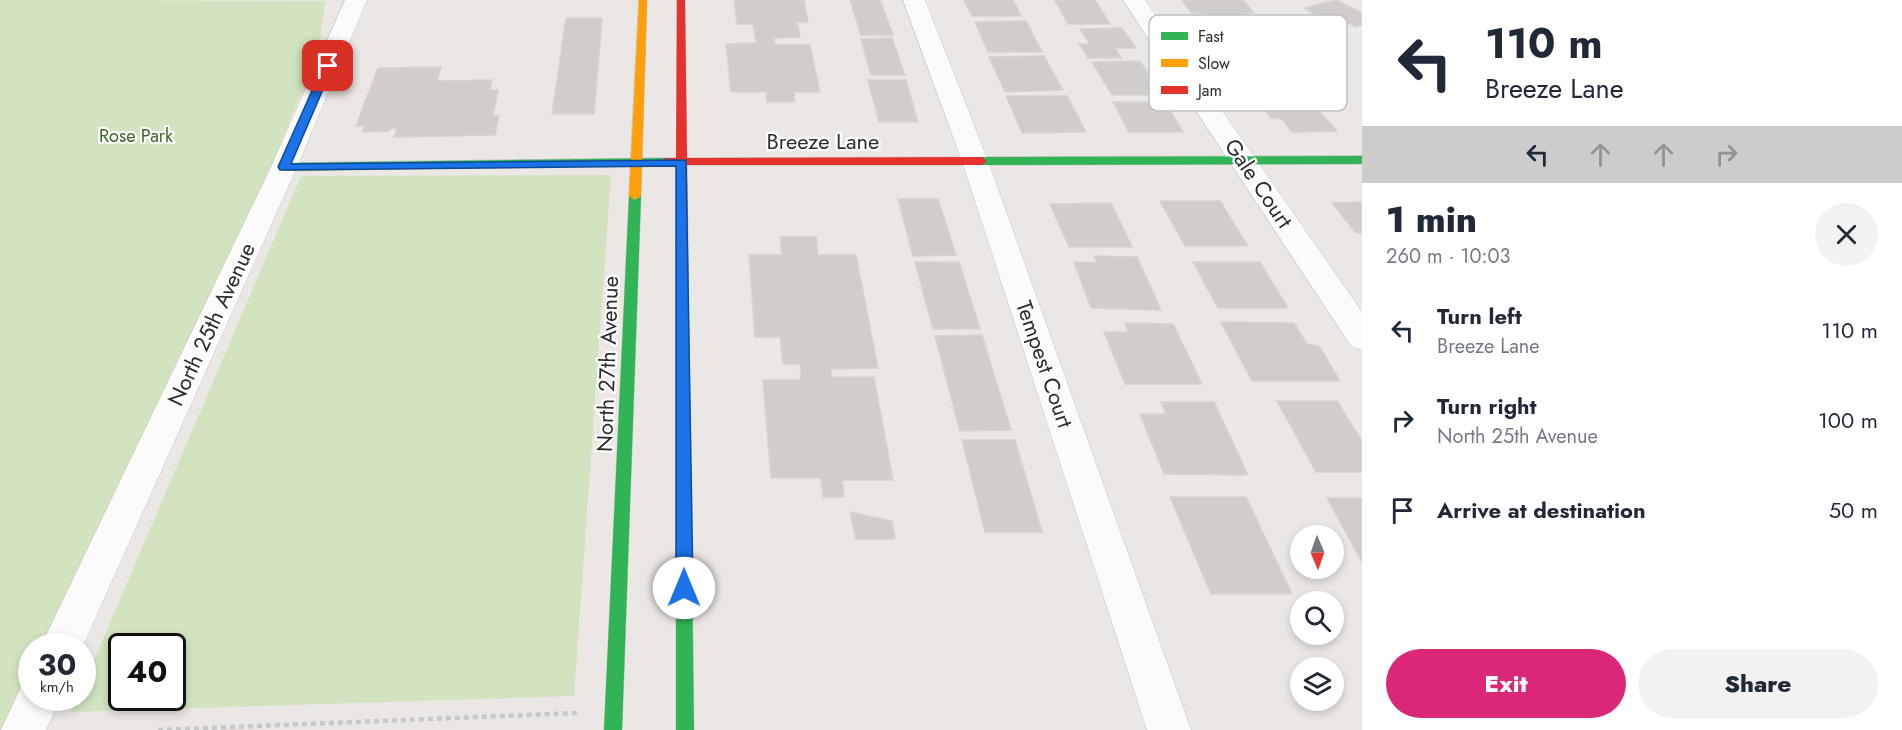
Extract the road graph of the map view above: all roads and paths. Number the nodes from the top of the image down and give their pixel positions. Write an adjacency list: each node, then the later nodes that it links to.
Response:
1 (356, 0): 13 (street, North 25th Avenue)
2 (643, 0): 12 (street, North 27th Avenue)
3 (681, 0): 11 (street)
4 (914, 0): 10 (street, Tempest Court)
5 (1134, 0): 6 (street, Gale Court)
6 (1149, 22)
7 (1210, 111): 8 (street, Gale Court)
8 (1243, 159): 9 (street, Breeze Lane); 10 (street, Breeze Lane); 14 (street, Gale Court)
9 (1362, 160)
10 (975, 161): 11 (street, Breeze Lane); 22 (street, Tempest Court)
11 (682, 162): 12 (street, Breeze Lane); 21 (street)
12 (636, 163): 13 (street, Breeze Lane); 17 (street, North 27th Avenue)
13 (284, 167): 15 (street, North 25th Avenue)
14 (1362, 337)
15 (68, 633)
16 (32, 711): 18 (street)
17 (614, 711): 19 (path); 20 (street, North 27th Avenue)
18 (23, 730)
19 (158, 730)
20 (613, 730)
21 (685, 730)
22 (1169, 730)

